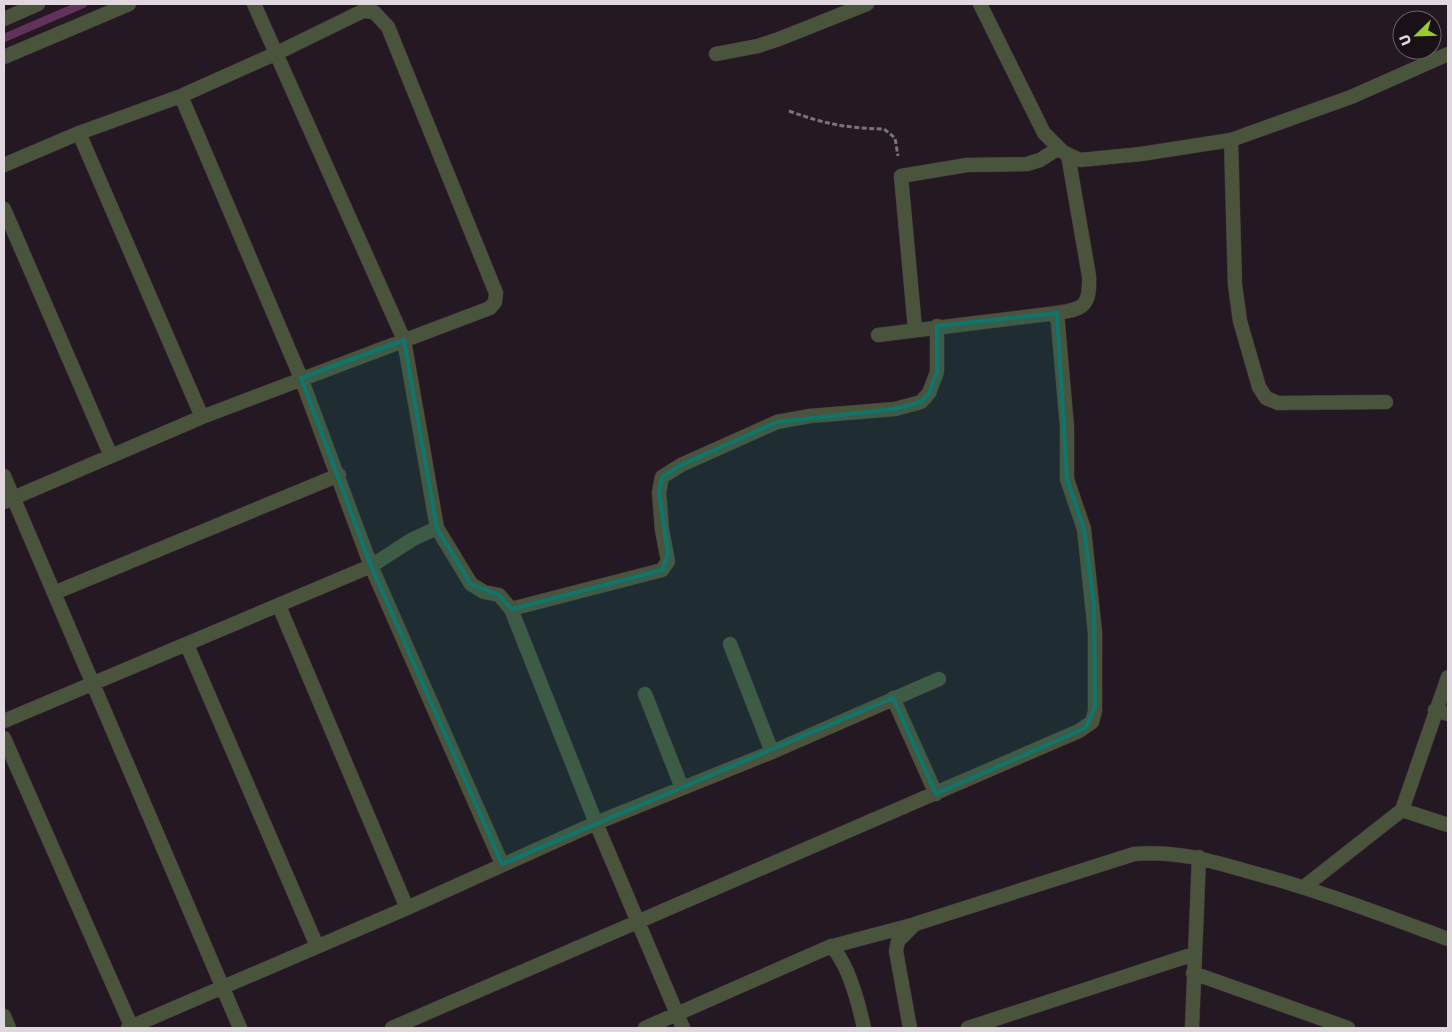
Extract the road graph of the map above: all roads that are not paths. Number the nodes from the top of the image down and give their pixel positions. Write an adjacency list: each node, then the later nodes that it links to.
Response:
1 (38, 4): 6 (street)
2 (129, 4): 10 (street)
3 (254, 4): 7 (street)
4 (867, 4): 8 (street)
5 (980, 4): 14 (street)
6 (4, 19)
7 (276, 54): 11 (street); 21 (street); 21 (street)
8 (716, 54)
9 (1448, 54): 13 (street)
10 (4, 57)
11 (181, 96): 12 (street); 22 (street)
12 (79, 133): 15 (street); 24 (street)
13 (1231, 140): 14 (street); 23 (street)
14 (1063, 151): 17 (street); 19 (street)
15 (4, 165)
16 (4, 209): 25 (street)
17 (1057, 313): 18 (street); 46 (street)
18 (937, 326): 19 (street); 33 (street)
19 (915, 329): 20 (street)
20 (878, 335)
21 (404, 340): 22 (street); 29 (street)
22 (300, 378): 24 (street); 26 (street)
23 (1386, 402)
24 (202, 417): 25 (street)
25 (111, 456): 28 (street)
26 (339, 475): 30 (street); 31 (street)
27 (4, 476): 28 (street)
28 (8, 500): 31 (street)
29 (437, 528): 30 (street); 33 (street)
30 (371, 566): 32 (street); 51 (street)
31 (54, 593): 38 (street)
32 (279, 606): 35 (street); 53 (street)
33 (511, 609): 48 (street)
34 (730, 644): 44 (street)
35 (187, 645): 38 (street); 57 (street)
36 (1448, 677): 41 (street)
37 (939, 679): 40 (street)
38 (93, 684): 42 (street); 61 (street)
39 (645, 694): 45 (street)
40 (893, 698): 44 (street); 46 (street)
41 (1442, 712): 47 (street)
42 (4, 721)
43 (4, 738): 65 (street)
44 (772, 752): 45 (street)
45 (682, 788): 48 (street)
46 (936, 794): 54 (street)
47 (1402, 810): 49 (street); 52 (street)
48 (596, 822): 51 (street); 54 (street)
49 (1448, 825)
50 (1199, 857): 52 (street); 55 (street); 59 (street)
51 (502, 864): 53 (street)
52 (1304, 887): 56 (street)
53 (407, 908): 57 (street)
54 (639, 921): 62 (street); 67 (street)
55 (916, 924): 58 (street); 71 (street)
56 (1448, 939)
57 (317, 946): 61 (street)
58 (831, 946): 62 (street); 70 (street)
59 (1194, 954): 60 (street); 72 (street)
60 (1193, 973): 73 (street); 74 (street)
61 (223, 988): 65 (street); 66 (street)
62 (677, 1014): 68 (street); 69 (street)
63 (4, 1016): 64 (street)
64 (9, 1028)
65 (130, 1028)
66 (240, 1028)
67 (392, 1028)
68 (645, 1028)
69 (683, 1028)
70 (864, 1028)
71 (910, 1028)
72 (968, 1028)
73 (1192, 1028)
74 (1348, 1028)

